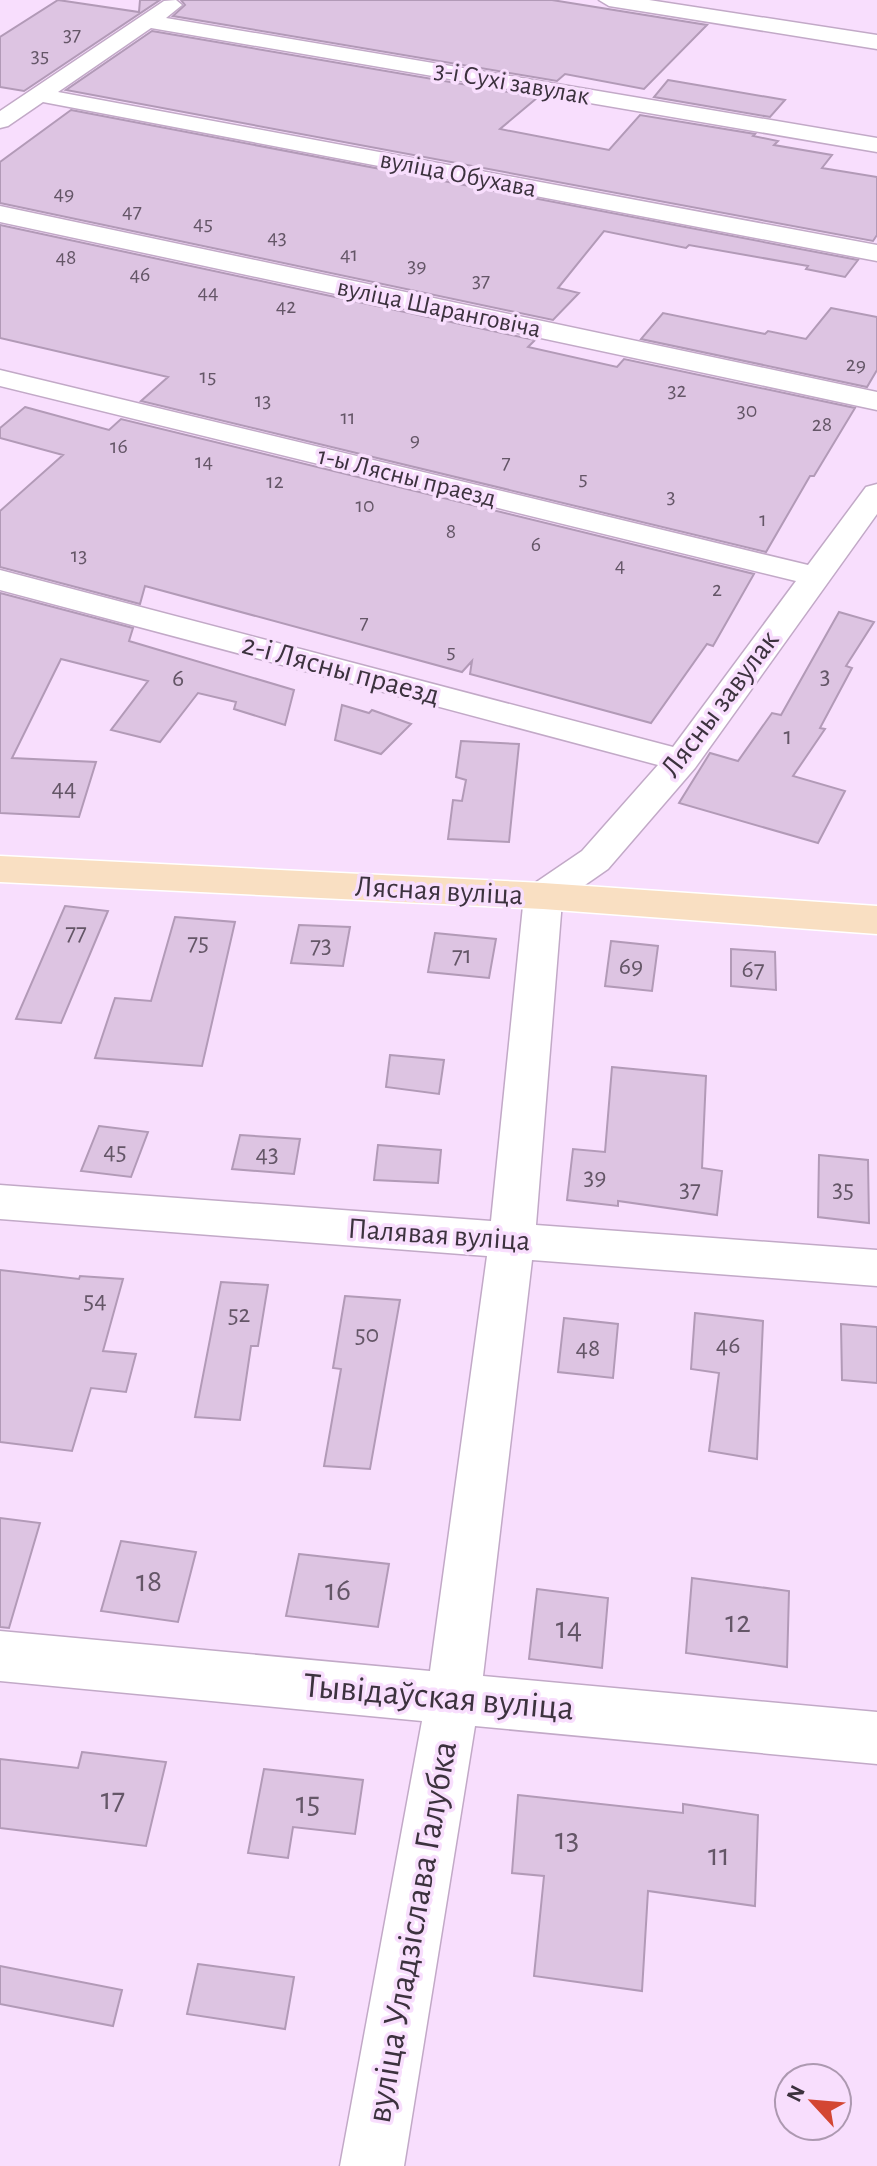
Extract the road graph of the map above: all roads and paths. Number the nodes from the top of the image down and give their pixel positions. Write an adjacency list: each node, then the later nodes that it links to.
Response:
1 (179, 0): 3 (street)
2 (609, 0): 4 (street)
3 (147, 21): 5 (street); 7 (street, 3-і Сухі завулак)
4 (877, 42)
5 (40, 95): 6 (street); 9 (street, вуліца Обухава)
6 (0, 121)
7 (877, 145)
8 (0, 214): 11 (street, вуліца Шаранговіча)
9 (877, 253)
10 (0, 378): 13 (street, 1-ы Лясны праезд)
11 (877, 401)
12 (877, 493): 13 (street, Лясны завулак)
13 (814, 576): 15 (street, Лясны завулак)
14 (0, 580): 15 (street, 2-і Лясны праезд)
15 (682, 760): 17 (street, Лясны завулак)
16 (0, 869): 17 (main road, Лясная вуліца)
17 (543, 896): 18 (main road, Лясная вуліца); 20 (street, вуліца Уладзіслава Галубка)
18 (877, 920)
19 (0, 1202): 20 (street, Палявая вуліца)
20 (512, 1240): 21 (street, Палявая вуліца); 23 (street, вуліца Уладзіслава Галубка)
21 (877, 1268)
22 (0, 1656): 23 (street, Тывідаўская вуліца)
23 (453, 1698): 24 (street, Тывідаўская вуліца); 25 (street, вуліца Уладзіслава Галубка)
24 (877, 1738)
25 (372, 2166)

